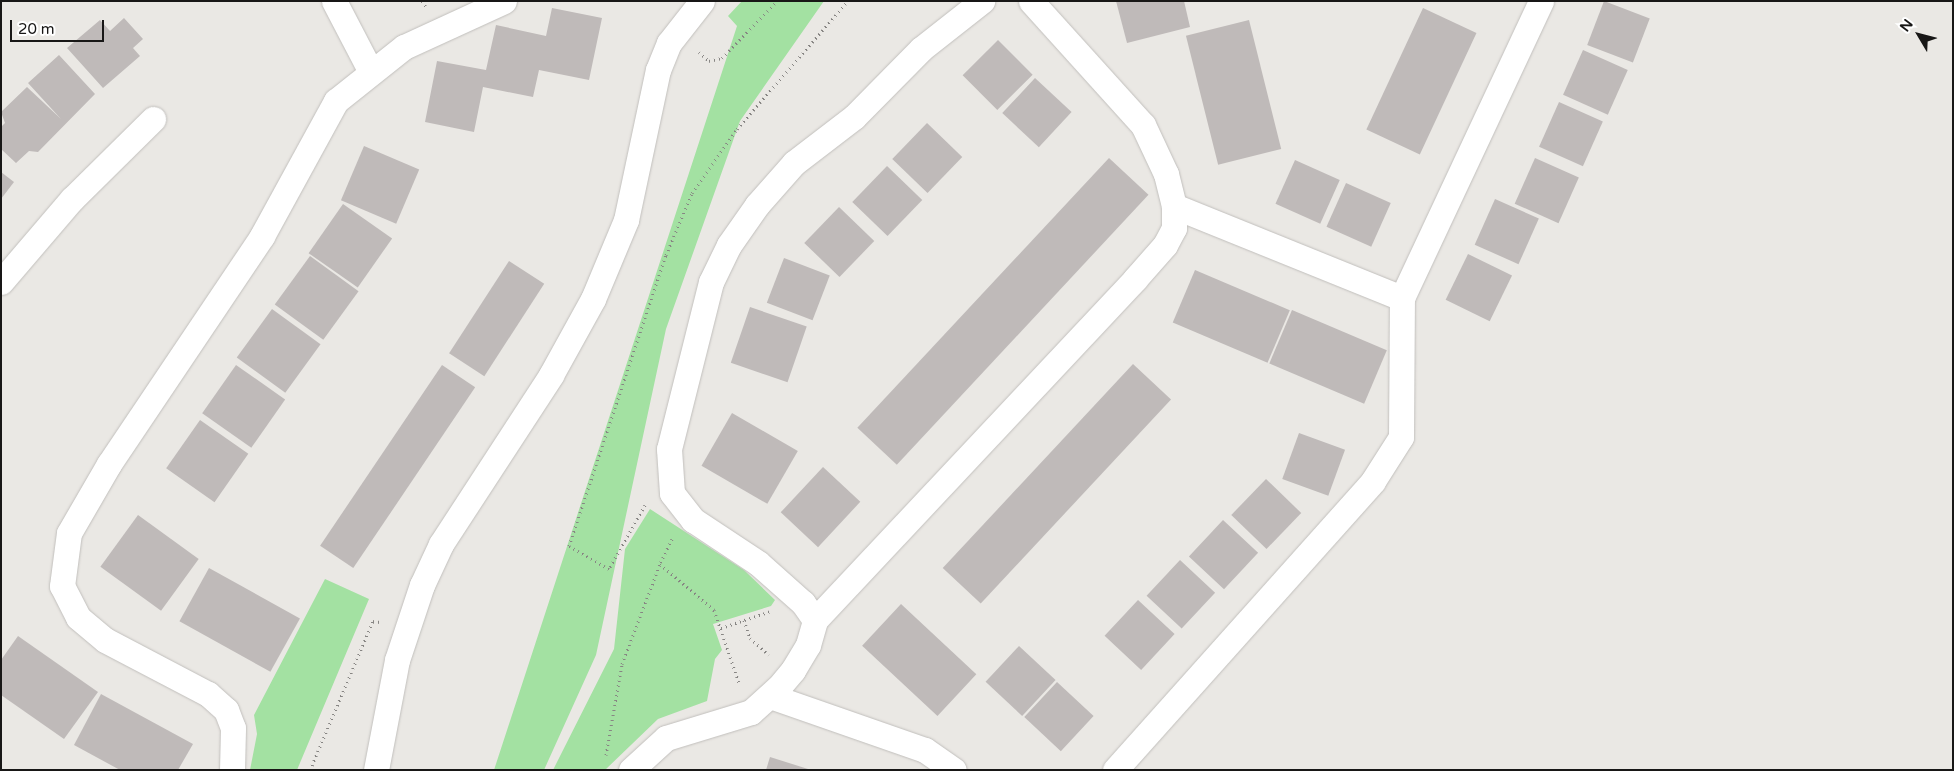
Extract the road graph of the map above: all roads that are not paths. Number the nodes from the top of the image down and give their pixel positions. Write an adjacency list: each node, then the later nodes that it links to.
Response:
1 (334, 1): 7 (street)
2 (504, 1): 7 (street)
3 (702, 1): 15 (street)
4 (982, 1): 12 (street)
5 (1031, 1): 9 (street)
6 (1541, 1): 11 (street)
7 (371, 72): 14 (street)
8 (153, 119): 10 (street)
9 (1174, 206): 11 (street); 12 (street)
10 (1, 282)
11 (1402, 298): 18 (street)
12 (814, 620): 13 (street)
13 (770, 696): 16 (street); 17 (street)
14 (232, 770)
15 (376, 770)
16 (632, 770)
17 (954, 770)
18 (1115, 770)

